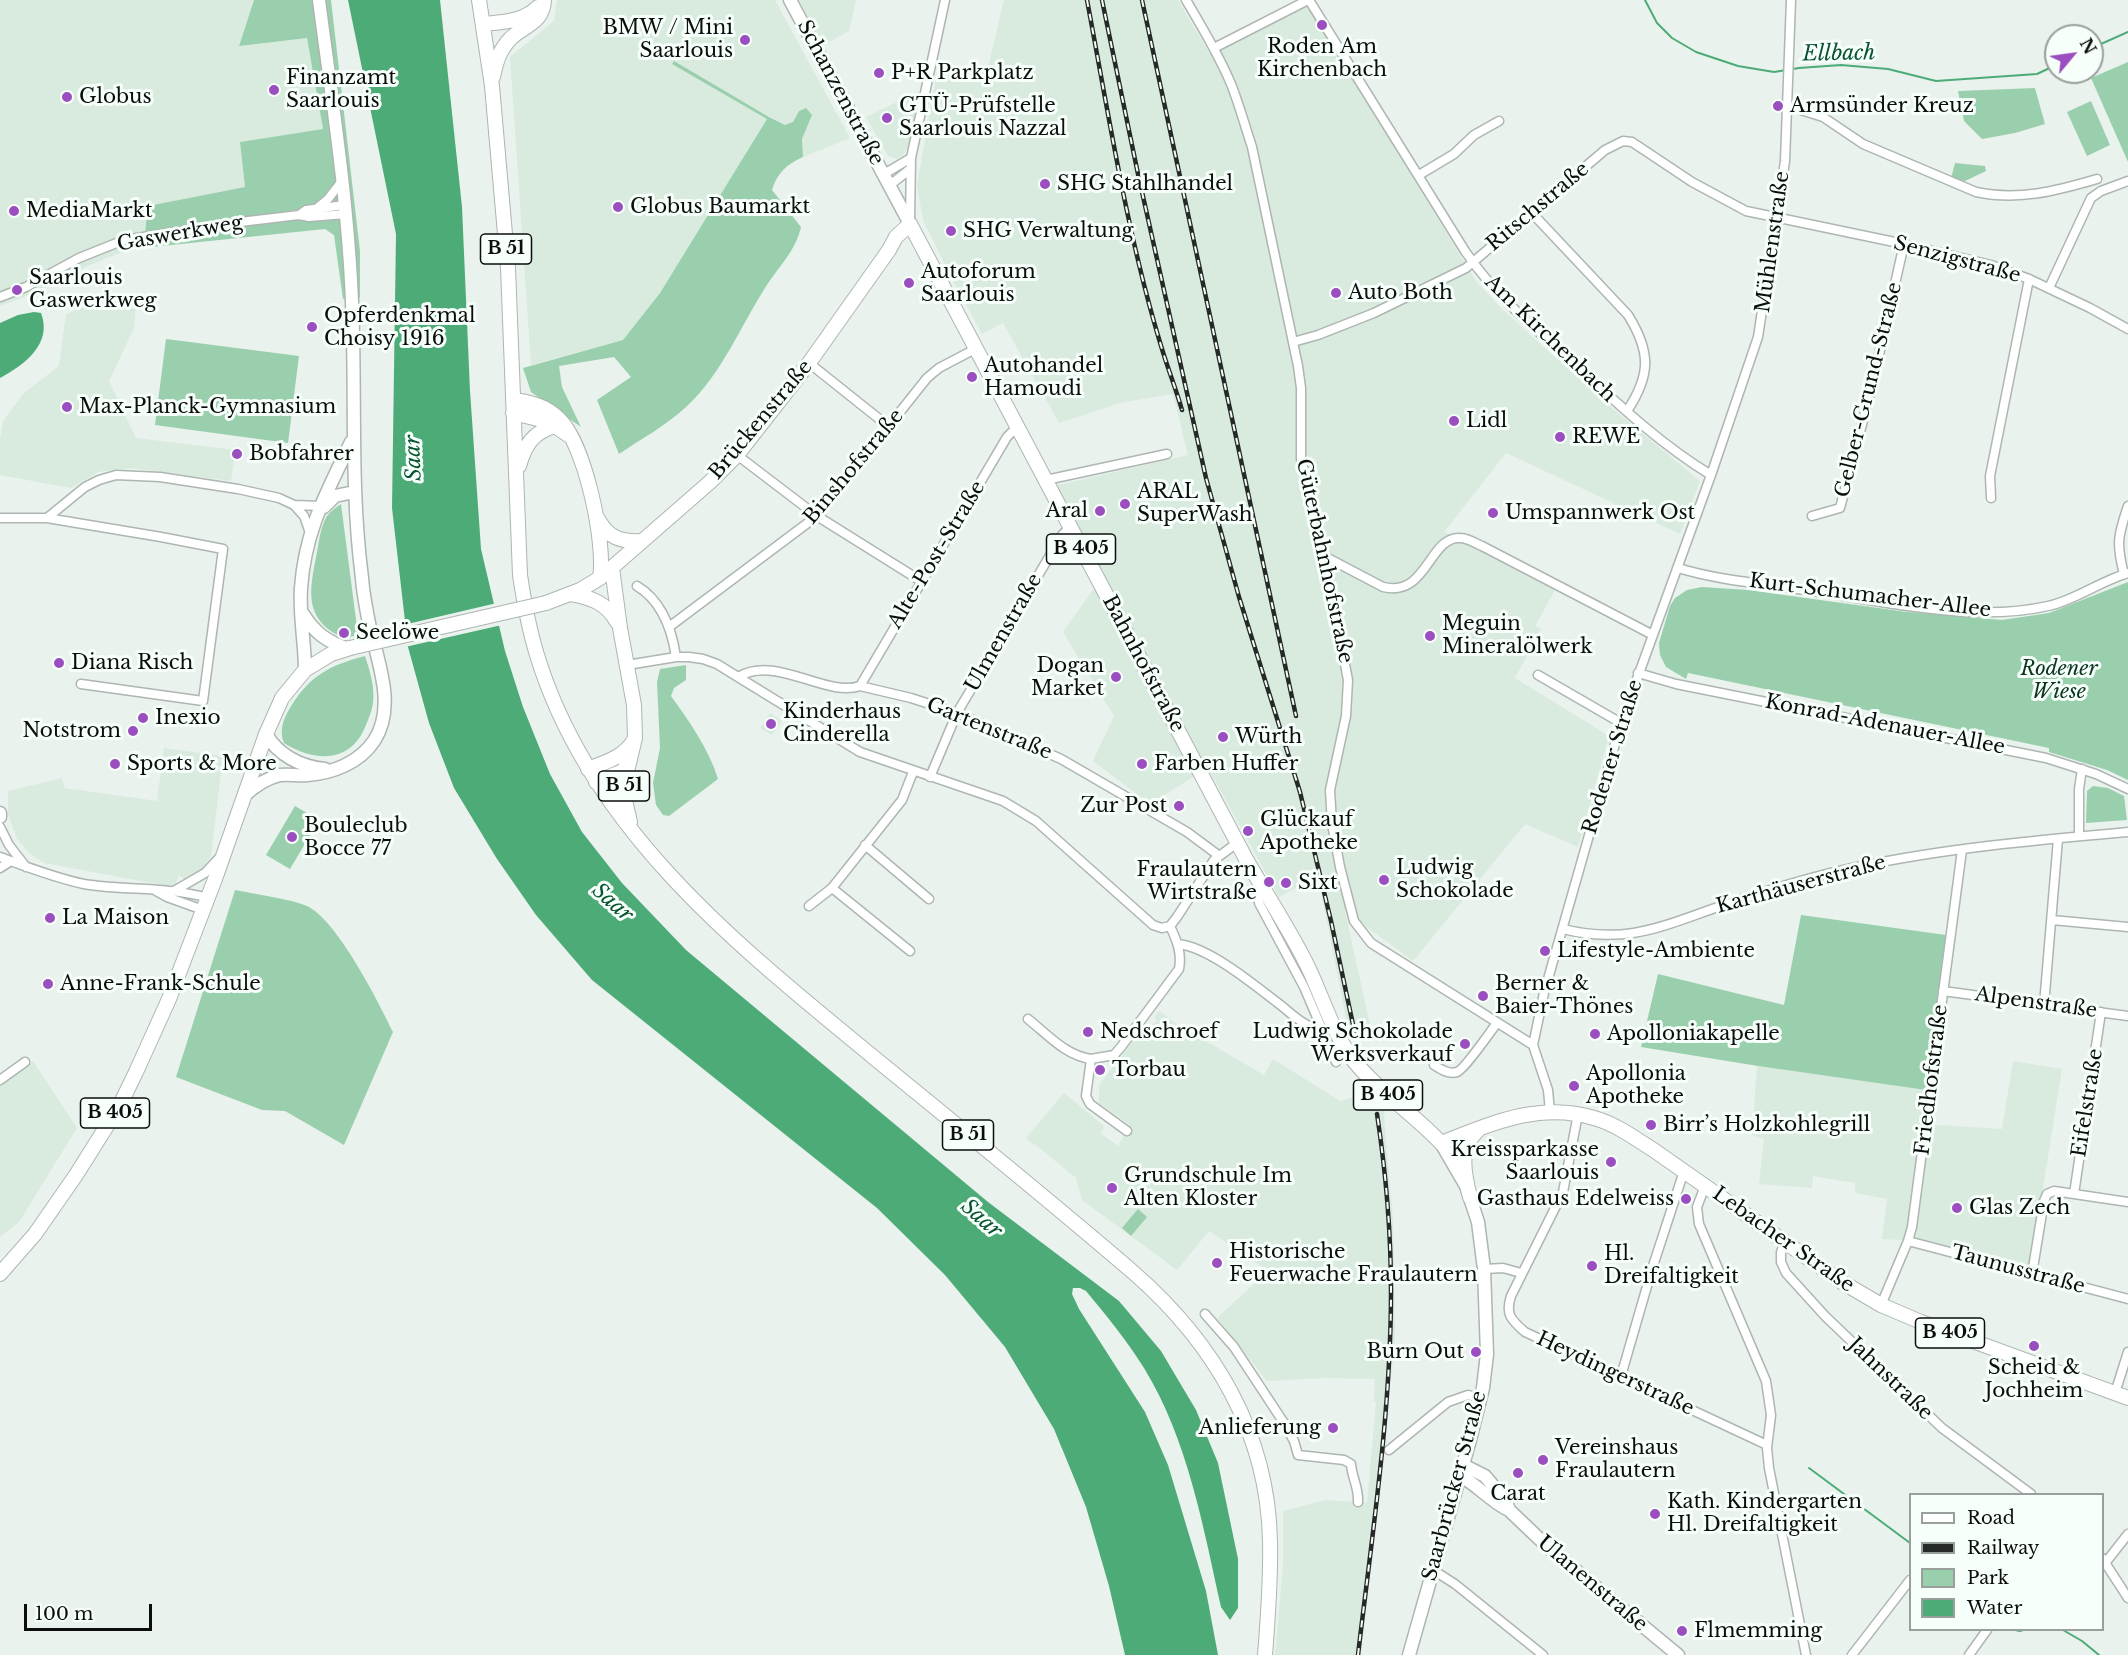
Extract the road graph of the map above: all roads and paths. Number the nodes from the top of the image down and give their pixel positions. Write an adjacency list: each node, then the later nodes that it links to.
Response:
1 (319, 0): 20 (street)
2 (479, 0): 9 (main road, B 51)
3 (543, 0): 9 (main road); 10 (main road)
4 (790, 0): 17 (street, Schanzenstraße)
5 (945, 0): 15 (street, Bahnhofstraße)
6 (1186, 0): 11 (street, Güterbahnhofstraße)
7 (1308, 0): 11 (street); 18 (street, Am Kirchenbach)
8 (1791, 2): 13 (street, Mühlenstraße)
9 (484, 30): 10 (main road); 12 (main road, B 51)
10 (520, 31): 12 (main road)
11 (1214, 48): 35 (street, Güterbahnhofstraße)
12 (492, 86): 38 (main road, B 51)
13 (1788, 106): 19 (street); 27 (street, Mühlenstraße)
14 (1499, 121): 18 (street)
15 (911, 158): 16 (street, Bahnhofstraße); 17 (street)
16 (909, 170): 22 (street); 28 (street, Bahnhofstraße)
17 (884, 174): 22 (street, Schanzenstraße)
18 (1419, 175): 30 (street, Am Kirchenbach)
19 (2097, 179)
20 (342, 181): 23 (street, Gaswerkweg); 24 (street)
21 (2128, 181): 32 (street)
22 (890, 185): 28 (street, Bahnhofstraße)
23 (317, 208): 24 (street, Gaswerkweg); 26 (street, Gaswerkweg)
24 (345, 210): 26 (street, Gaswerkweg); 43 (street)
25 (1531, 212): 27 (street, Ritschstraße); 30 (street, Ritschstraße); 39 (street)
26 (299, 215): 33 (street, Gaswerkweg)
27 (1777, 219): 29 (street, Senzigstraße); 47 (street, Mühlenstraße)
28 (913, 230): 36 (main road, Bahnhofstraße / B 405); 37 (main road, Brückenstraße / B 405)
29 (1904, 244): 31 (street, Senzigstraße); 57 (street, Gelber-Grund-Straße)
30 (1473, 262): 35 (street, Ritschstraße); 39 (street, Am Kirchenbach)
31 (2029, 279): 32 (street, Senzigstraße); 51 (street)
32 (2049, 288): 34 (street, Senzigstraße)
33 (0, 297)
34 (2128, 329)
35 (1293, 342): 63 (street, Güterbahnhofstraße)
36 (977, 348): 41 (street, Binshofstraße); 42 (main road, Bahnhofstraße / B 405)
37 (809, 363): 41 (street); 46 (main road, Brückenstraße / B 405)
38 (513, 406): 40 (main road); 44 (main road); 48 (main road, B 51)
39 (1627, 411): 47 (street, Am Kirchenbach)
40 (555, 426): 44 (main road); 48 (main road, B 51)
41 (888, 426): 56 (street, Binshofstraße)
42 (1017, 427): 49 (main road, Bahnhofstraße / B 405); 68 (street, Alte-Post-Straße)
43 (354, 437): 50 (street); 54 (street)
44 (573, 440): 55 (main road)
45 (1167, 454): 49 (street)
46 (737, 455): 56 (street); 62 (main road, Brückenstraße / B 405)
47 (1711, 475): 65 (street, Rodener Straße)
48 (516, 477): 89 (main road, B 51)
49 (1046, 480): 60 (main road, Bahnhofstraße / B 405)
50 (354, 492): 54 (street); 91 (street)
51 (1991, 498)
52 (294, 505): 54 (street); 59 (street); 61 (street)
53 (2128, 506): 66 (street)
54 (319, 510): 61 (street)
55 (594, 512): 62 (main road); 67 (main road)
56 (817, 516): 68 (street); 72 (street, Binshofstraße)
57 (1812, 516)
58 (0, 518): 59 (street)
59 (47, 518): 82 (street)
60 (1070, 527): 84 (street, Ulmenstraße); 102 (main road, Bahnhofstraße / B 405)
61 (310, 532): 71 (street)
62 (642, 541): 64 (main road, Brückenstraße / B 405)
63 (1324, 556): 74 (street); 129 (street, Güterbahnhofstraße)
64 (612, 568): 67 (main road, Brückenstraße / B 405); 73 (main road, B 51)
65 (1677, 568): 66 (street, Kurt-Schumacher-Allee); 74 (street, Rodener Straße)
66 (2126, 574)
67 (600, 579): 70 (main road, Brückenstraße / B 405)
68 (921, 581): 83 (street, Alte-Post-Straße)
69 (637, 586): 72 (street)
70 (570, 594): 73 (main road, B 51); 75 (main road, Brückenstraße / B 405, bridge)
71 (301, 609): 75 (street); 78 (street)
72 (669, 627): 76 (street)
73 (620, 628): 77 (main road, B 51)
74 (1653, 635): 79 (street, Rodener Straße)
75 (349, 648): 78 (main road, B 405)
76 (676, 657): 77 (street); 81 (street)
77 (627, 665): 87 (main road, B 51)
78 (305, 670): 86 (main road, B 405)
79 (1638, 673): 85 (street, Rodener Straße); 90 (street, Konrad-Adenauer-Allee)
80 (1538, 675): 85 (street)
81 (738, 677): 83 (street, Gartenstraße); 92 (street)
82 (81, 684)
83 (860, 686): 84 (street, Gartenstraße)
84 (957, 713): 93 (street, Ulmenstraße); 106 (street, Gartenstraße)
85 (1621, 723): 121 (street, Rodener Straße)
86 (266, 734): 91 (street); 96 (main road, B 405)
87 (635, 738): 88 (main road, B 51); 89 (main road, B 51)
88 (630, 762): 94 (main road, B 51); 99 (main road, B 51)
89 (588, 769): 94 (main road, B 51)
90 (2082, 769): 95 (street, Konrad-Adenauer-Allee); 100 (street)
91 (335, 770): 96 (street)
92 (913, 772): 93 (street); 103 (street)
93 (930, 777): 119 (street)
94 (596, 782): 99 (main road, B 51)
95 (2128, 789)
96 (245, 795): 104 (main road, B 405)
97 (0, 827): 109 (street)
98 (2128, 832): 100 (street, Karthäuserstraße)
99 (633, 833): 172 (main road, B 51)
100 (2079, 836): 101 (street, Karthäuserstraße)
101 (2058, 839): 105 (street, Karthäuserstraße); 118 (street)
102 (1237, 843): 106 (street); 111 (main road, Bahnhofstraße / B 405)
103 (866, 845): 112 (street); 115 (street)
104 (226, 848): 114 (street); 116 (main road, B 405)
105 (1962, 849): 121 (street, Karthäuserstraße); 124 (street, Friedhofstraße)
106 (1218, 855): 119 (street)
107 (0, 857): 108 (street)
108 (11, 861): 109 (street); 110 (street)
109 (26, 867): 113 (street)
110 (0, 868)
111 (1256, 877): 130 (street); 141 (main road, Bahnhofstraße / B 405)
112 (832, 888): 117 (street); 123 (street)
113 (155, 891): 114 (street); 116 (street)
114 (174, 891): 116 (street)
115 (930, 899)
116 (205, 904): 151 (main road, B 405)
117 (809, 906)
118 (2052, 920): 120 (street); 125 (street)
119 (1170, 926): 122 (street)
120 (2128, 927)
121 (1563, 929): 131 (street, Rodener Straße)
122 (1179, 944): 130 (street); 132 (street)
123 (910, 951)
124 (1943, 991): 125 (street, Alpenstraße); 147 (street, Friedhofstraße)
125 (2044, 1005): 126 (street, Alpenstraße)
126 (2101, 1012): 127 (street, Alpenstraße); 144 (street, Eifelstraße)
127 (2128, 1016)
128 (1028, 1019): 132 (street)
129 (1497, 1023): 131 (street); 135 (street)
130 (1323, 1031): 134 (street)
131 (1533, 1045): 137 (street)
132 (1091, 1059): 140 (street)
133 (25, 1062): 136 (street)
134 (1336, 1062)
135 (1434, 1065)
136 (0, 1080)
137 (1550, 1112): 138 (main road, Lebacher Straße / B 405); 139 (main road, B 405)
138 (1578, 1114): 142 (main road, Lebacher Straße / B 405); 150 (street, Heydingerstraße)
139 (1482, 1127): 141 (main road, B 405); 145 (main road)
140 (1127, 1131)
141 (1441, 1143): 145 (street, Saarbrücker Straße)
142 (1684, 1171): 143 (main road, Lebacher Straße / B 405); 157 (street)
143 (1705, 1186): 148 (main road, Lebacher Straße / B 405); 160 (street)
144 (2074, 1194): 146 (street); 152 (street)
145 (1470, 1197): 149 (street, Saarbrücker Straße)
146 (2128, 1202)
147 (1908, 1241): 152 (street, Taunusstraße); 154 (street, Friedhofstraße)
148 (1785, 1242): 154 (main road, Lebacher Straße / B 405); 163 (street, Jahnstraße)
149 (1484, 1269): 150 (street); 159 (street, Saarbrücker Straße)
150 (1521, 1273): 157 (street, Heydingerstraße)
151 (0, 1274)
152 (2032, 1274): 153 (street, Taunusstraße)
153 (2128, 1299)
154 (1881, 1305): 158 (main road, Lebacher Straße / B 405)
155 (1205, 1314): 164 (street)
156 (2128, 1352): 158 (street)
157 (1621, 1376): 160 (street, Heydingerstraße)
158 (2121, 1396)
159 (1481, 1398): 161 (street); 162 (street, Saarbrücker Straße)
160 (1767, 1445): 176 (street)
161 (1389, 1450)
162 (1461, 1470): 167 (street, Saarbrücker Straße); 175 (street, Ulanenstraße)
163 (2030, 1493)
164 (1358, 1502)
165 (2128, 1534): 166 (street)
166 (2104, 1560): 169 (street)
167 (1432, 1570): 173 (street, Saarbrücker Straße); 174 (street)
168 (1909, 1583): 177 (street)
169 (2125, 1587): 170 (street)
170 (2128, 1598)
171 (1986, 1631): 178 (street)
172 (1265, 1655)
173 (1408, 1655)
174 (1543, 1655)
175 (1678, 1655)
176 (1806, 1655)
177 (1852, 1655)
178 (1969, 1655)

